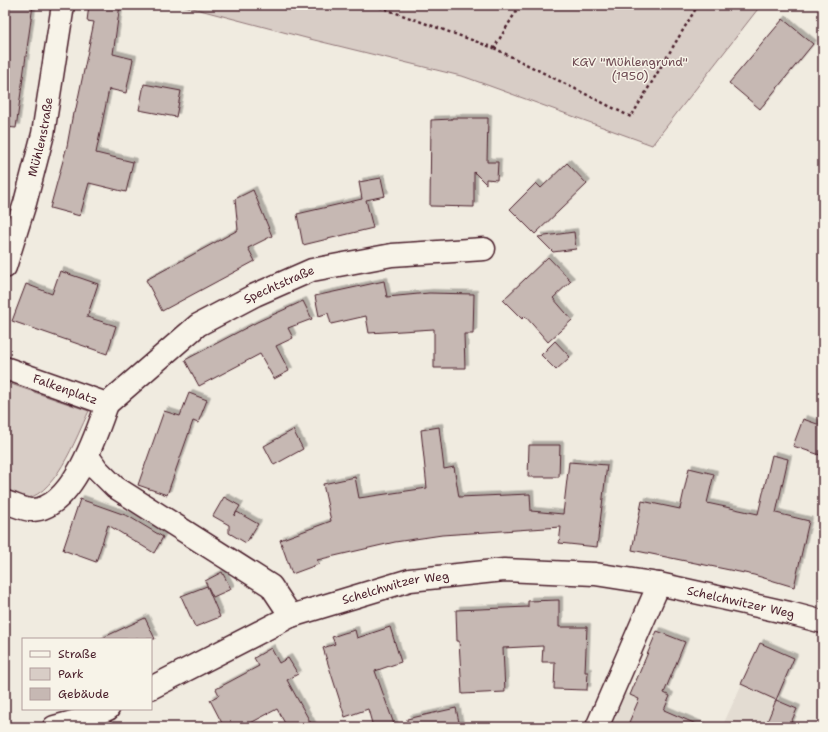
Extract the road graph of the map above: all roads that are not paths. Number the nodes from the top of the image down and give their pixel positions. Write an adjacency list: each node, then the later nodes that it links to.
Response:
1 (63, 5): 3 (street, Mühlenstraße)
2 (484, 249): 5 (street, Spechtstraße)
3 (5, 267)
4 (5, 368): 5 (street, Falkenplatz)
5 (107, 404): 6 (street, Falkenplatz)
6 (88, 456): 7 (street, Falkenplatz); 9 (street)
7 (5, 502)
8 (659, 584): 9 (street, Schelchwitzer Weg); 10 (street, Schelchwitzer Weg); 14 (street)
9 (290, 616): 11 (street, Schelchwitzer Weg)
10 (823, 622)
11 (152, 687)
12 (106, 710): 13 (street)
13 (54, 727)
14 (597, 727)

